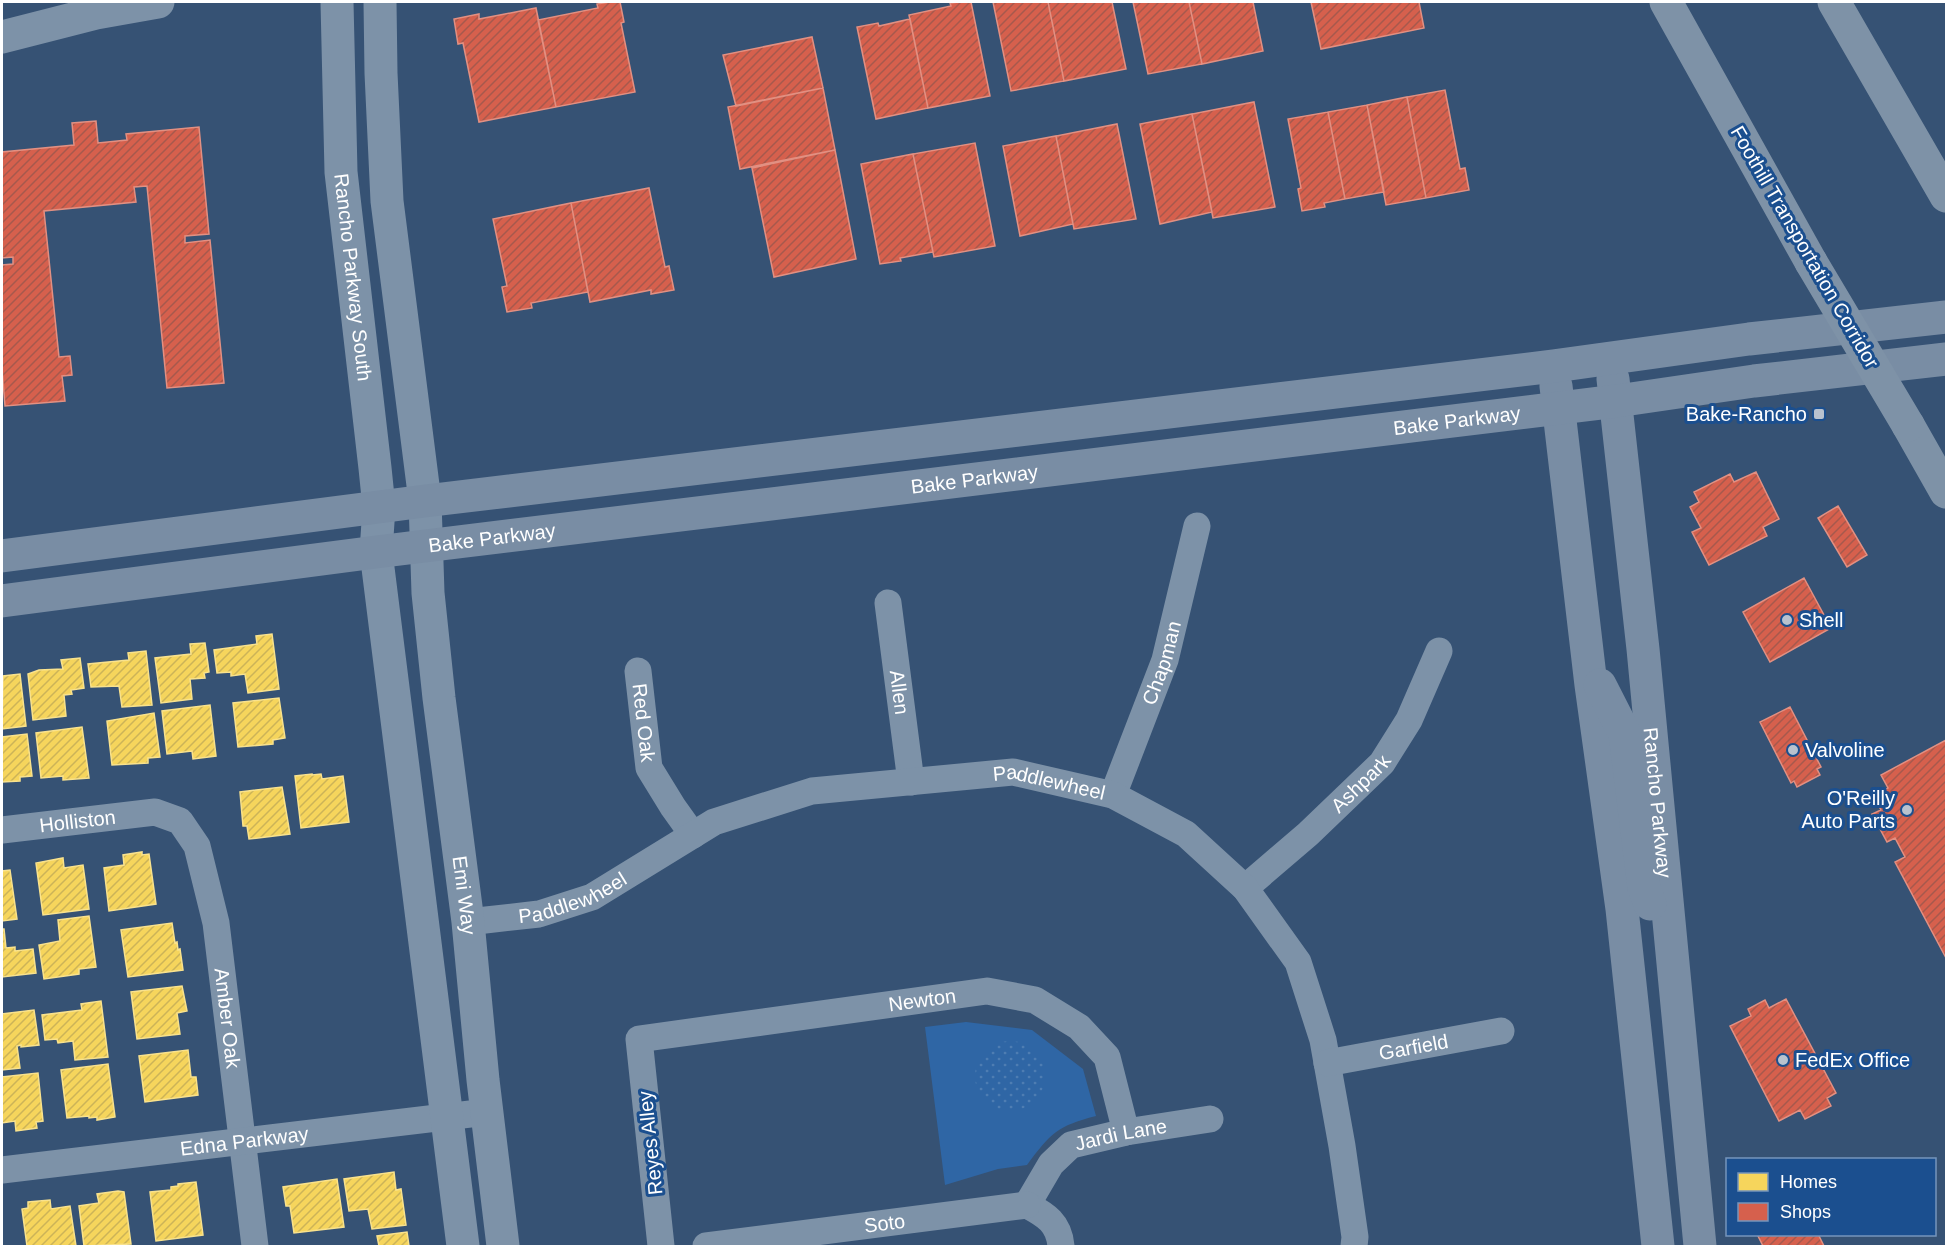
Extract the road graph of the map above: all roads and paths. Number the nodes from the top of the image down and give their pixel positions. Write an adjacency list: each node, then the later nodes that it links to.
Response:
1 (158, 2): 6 (street)
2 (337, 2): 16 (street, Rancho Parkway South)
3 (380, 2): 15 (street)
4 (1666, 2): 14 (highway, Foothill Transportation Corridor, bridge)
5 (1834, 2): 7 (highway)
6 (2, 37)
7 (1947, 196)
8 (1947, 317): 9 (main road)
9 (1610, 359): 11 (main road); 12 (main road, Rancho Parkway)
10 (1947, 359): 12 (main road, Bake Parkway)
11 (1554, 366): 13 (main road); 15 (main road)
12 (1617, 401): 13 (main road, Bake Parkway); 32 (main road, Rancho Parkway)
13 (1559, 408): 18 (main road, Bake Parkway); 24 (main road)
14 (1947, 492)
15 (425, 501): 16 (main road); 18 (street)
16 (378, 507): 19 (street, Rancho Parkway South); 20 (main road)
17 (1197, 526): 27 (street, Chapman)
18 (428, 545): 19 (main road, Bake Parkway); 33 (street, Emi Way)
19 (376, 552): 21 (main road, Bake Parkway); 38 (street)
20 (2, 556)
21 (2, 601)
22 (888, 603): 26 (street, Allen)
23 (1439, 651): 31 (street, Ashpark)
24 (1589, 662): 32 (main road); 51 (main road)
25 (639, 671): 30 (street, Red Oak)
26 (911, 782): 27 (street, Paddlewheel); 30 (street, Paddlewheel)
27 (1113, 795): 31 (street, Paddlewheel)
28 (155, 812): 29 (street, Holliston); 41 (street, Amber Oak)
29 (2, 830)
30 (693, 835): 33 (street, Paddlewheel)
31 (1245, 888): 36 (street, Paddlewheel)
32 (1669, 916): 52 (main road, Rancho Parkway)
33 (468, 922): 37 (street, Emi Way)
34 (1502, 1031): 36 (street, Garfield)
35 (639, 1039): 40 (street, Newton); 47 (street, Reyes Alley)
36 (1327, 1063): 50 (street, Paddlewheel)
37 (487, 1113): 38 (street, Edna Parkway); 46 (street, Emi Way)
38 (447, 1118): 41 (street, Edna Parkway); 45 (street)
39 (1210, 1119): 40 (street, Jardi Lane)
40 (1126, 1132): 43 (street, Jardi Lane)
41 (243, 1140): 42 (street, Edna Parkway); 44 (street, Amber Oak)
42 (2, 1170)
43 (1027, 1205): 48 (street, Soto); 49 (street)
44 (255, 1246)
45 (463, 1246)
46 (503, 1246)
47 (661, 1246)
48 (706, 1246)
49 (1061, 1246)
50 (1354, 1246)
51 (1658, 1246)
52 (1700, 1246)

